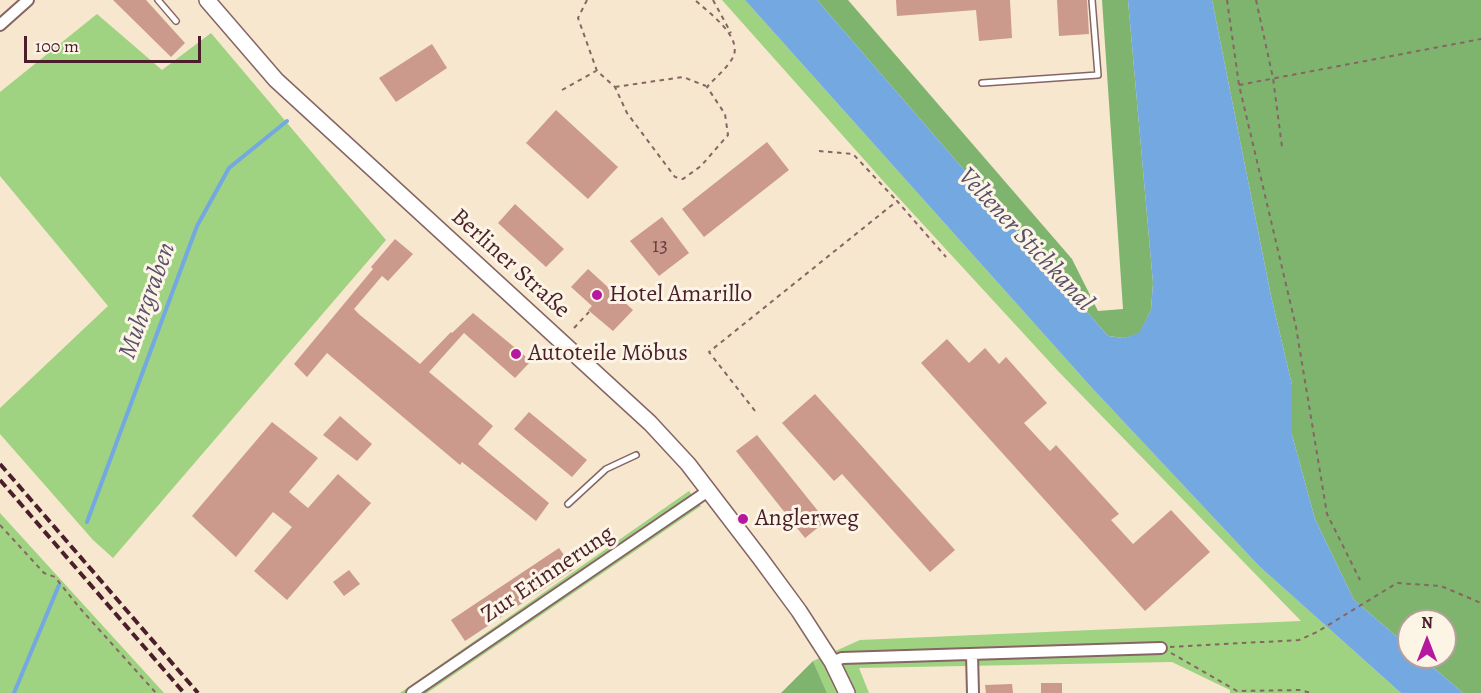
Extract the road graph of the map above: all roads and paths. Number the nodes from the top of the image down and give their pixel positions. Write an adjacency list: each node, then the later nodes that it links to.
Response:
1 (28, 0): 11 (street)
2 (158, 0): 10 (lane)
3 (207, 0): 29 (main road, Berliner Straße)
4 (587, 0): 14 (path)
5 (695, 0): 12 (path)
6 (713, 0): 12 (path)
7 (1092, 0): 16 (lane)
8 (1227, 0): 17 (path)
9 (1256, 0): 15 (path)
10 (176, 21)
11 (0, 25)
12 (732, 36): 19 (path)
13 (1481, 39): 15 (path)
14 (597, 71): 18 (path); 20 (path)
15 (1273, 78): 17 (path); 21 (path)
16 (982, 83)
17 (1239, 85): 32 (path)
18 (615, 87): 19 (path); 19 (path)
19 (707, 87)
20 (562, 90)
21 (1282, 147)
22 (819, 151): 23 (path)
23 (897, 201): 24 (path); 27 (path)
24 (946, 257)
25 (589, 312): 26 (path)
26 (574, 328)
27 (755, 411)
28 (636, 455): 30 (lane)
29 (708, 491): 36 (main road, Berliner Straße); 38 (street, Zur Erinnerung)
30 (568, 504)
31 (0, 525): 37 (path)
32 (1360, 580)
33 (1481, 603): 34 (path)
34 (1161, 648): 35 (street); 41 (path)
35 (972, 654): 36 (street); 40 (street)
36 (832, 662): 39 (main road, Berliner Straße)
37 (156, 693)
38 (412, 693)
39 (847, 693)
40 (973, 693)
41 (1311, 693)

